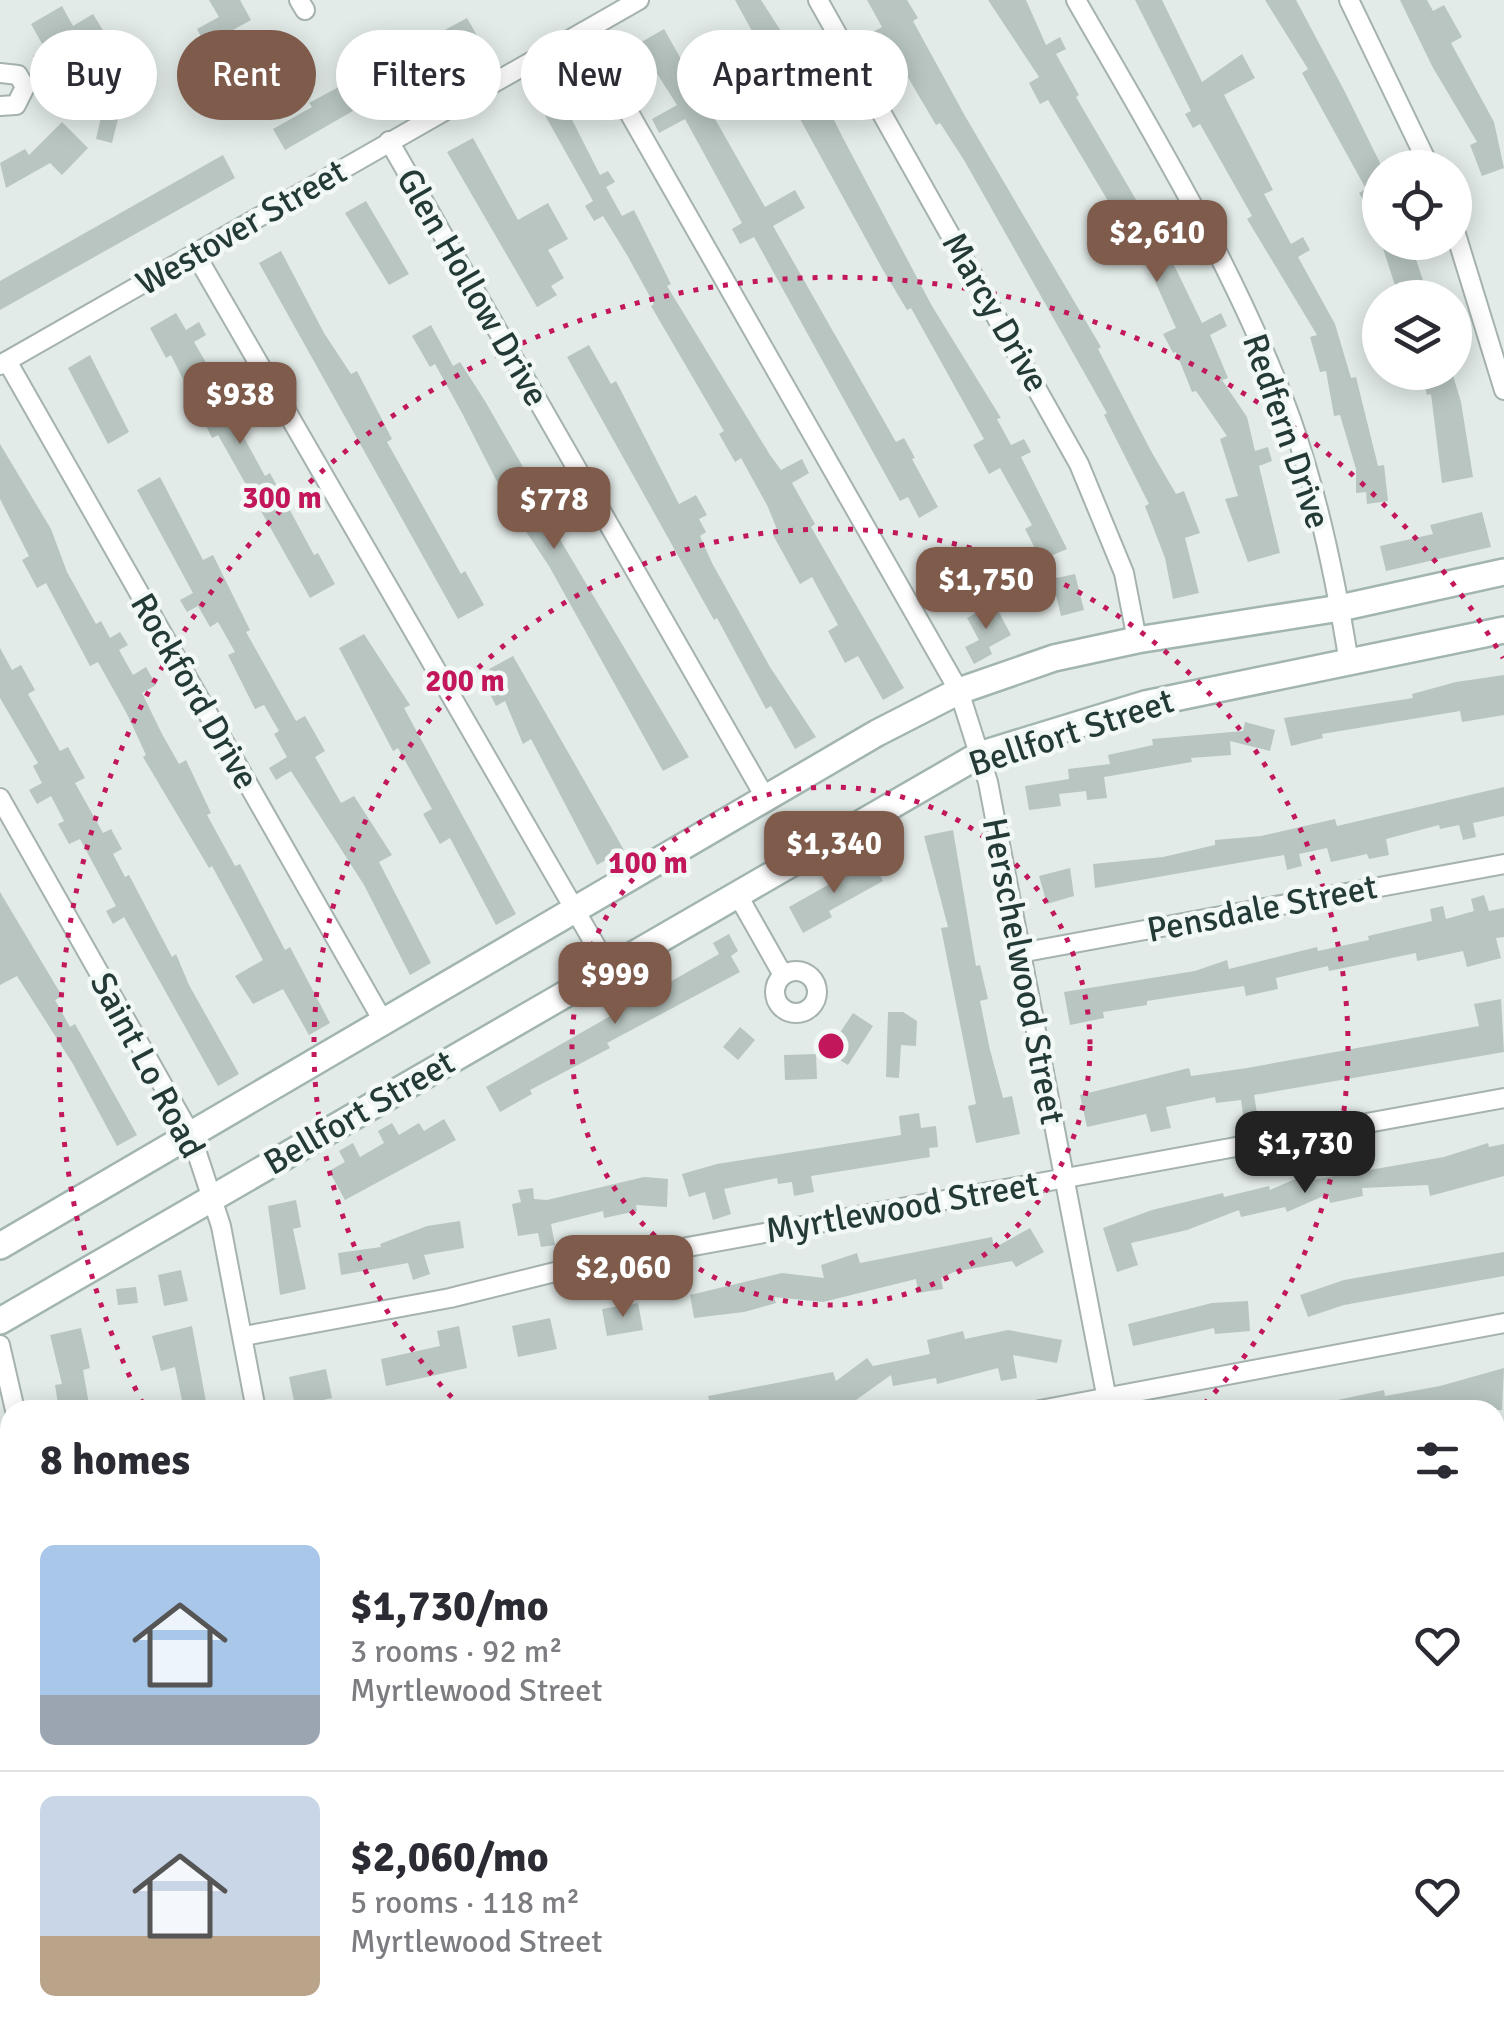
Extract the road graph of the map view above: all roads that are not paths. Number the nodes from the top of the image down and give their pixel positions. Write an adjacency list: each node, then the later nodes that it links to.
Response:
1 (639, 0): 5 (street, Westover Street)
2 (818, 0): 19 (street, Marcy Drive)
3 (1076, 0): 17 (street, Redfern Drive)
4 (1349, 0): 11 (street)
5 (586, 30)
6 (521, 67): 10 (street, Westover Street)
7 (0, 73): 8 (street)
8 (0, 106)
9 (633, 120): 21 (street, Herschelwood Street)
10 (389, 142): 12 (street, Westover Street); 23 (street, Glen Hollow Drive)
11 (1421, 150)
12 (196, 255): 14 (street, Westover Street); 27 (street)
13 (1464, 260): 15 (street)
14 (4, 363): 31 (street, Rockford Drive)
15 (1504, 390)
16 (1504, 572): 17 (main road, Bellfort Street)
17 (1340, 608): 19 (main road, Bellfort Street); 20 (street, Redfern Drive)
18 (1504, 630): 20 (main road, Bellfort Street)
19 (1137, 640): 21 (main road, Bellfort Street)
20 (1348, 664): 22 (main road, Bellfort Street)
21 (958, 692): 22 (street, Herschelwood Street); 23 (main road, Bellfort Street)
22 (979, 755): 26 (main road, Bellfort Street); 28 (street, Herschelwood Street)
23 (766, 797): 27 (main road, Bellfort Street)
24 (0, 798): 33 (street, Saint Lo Road)
25 (1504, 864): 28 (street, Pensdale Street)
26 (736, 892): 29 (main road, Bellfort Street); 30 (street)
27 (572, 910): 29 (street); 31 (main road, Bellfort Street)
28 (1020, 953): 34 (street, Herschelwood Street)
29 (608, 967): 35 (main road, Bellfort Street)
30 (784, 975)
31 (383, 1021): 33 (main road, Bellfort Street)
32 (1504, 1098): 34 (street, Myrtlewood Street)
33 (192, 1135): 35 (street, Saint Lo Road); 36 (main road, Bellfort Street)
34 (1063, 1178): 39 (street, Myrtlewood Street); 43 (street, Herschelwood Street)
35 (212, 1198): 37 (main road, Bellfort Street); 39 (street, Saint Lo Road)
36 (0, 1246)
37 (0, 1320)
38 (1504, 1324): 44 (street)
39 (244, 1336): 42 (street, Saint Lo Road)
40 (0, 1345): 41 (street)
41 (13, 1400)
42 (254, 1400)
43 (1107, 1400)
44 (1128, 1400)

